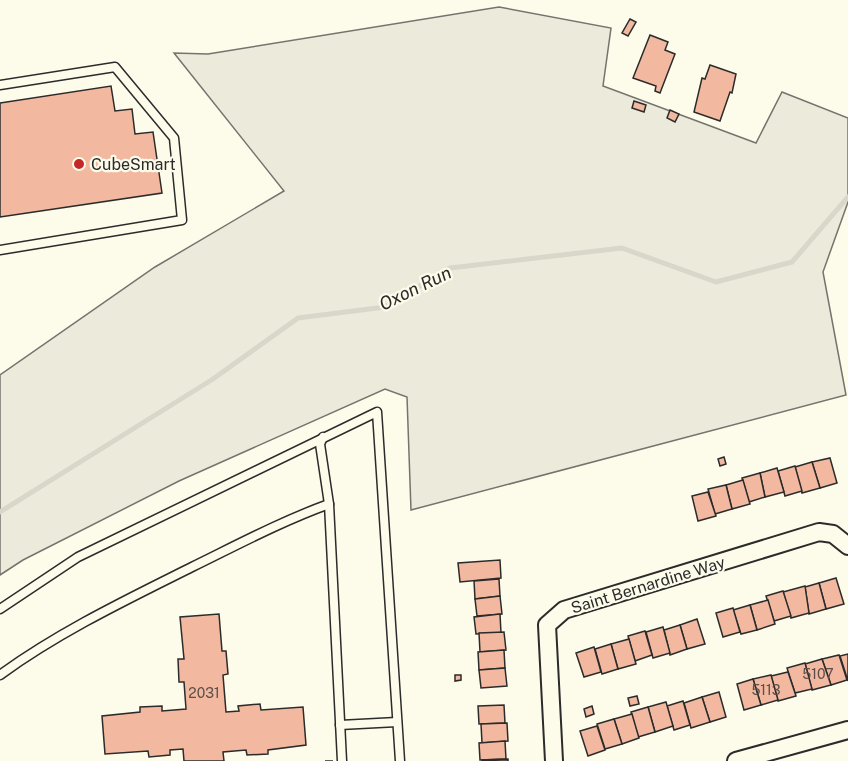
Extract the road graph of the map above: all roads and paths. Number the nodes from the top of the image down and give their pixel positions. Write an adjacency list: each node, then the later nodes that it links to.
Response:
1 (0, 85): 2 (lane)
2 (0, 250)
3 (323, 438): 4 (lane); 6 (lane); 8 (lane)
4 (329, 504): 7 (lane); 9 (lane)
5 (848, 546): 13 (street, Saint Bernardine Way)
6 (0, 609)
7 (0, 675)
8 (397, 722): 9 (lane); 12 (lane)
9 (340, 725): 11 (lane)
10 (848, 730): 14 (street)
11 (342, 761)
12 (400, 761)
13 (554, 761)
14 (736, 761)

